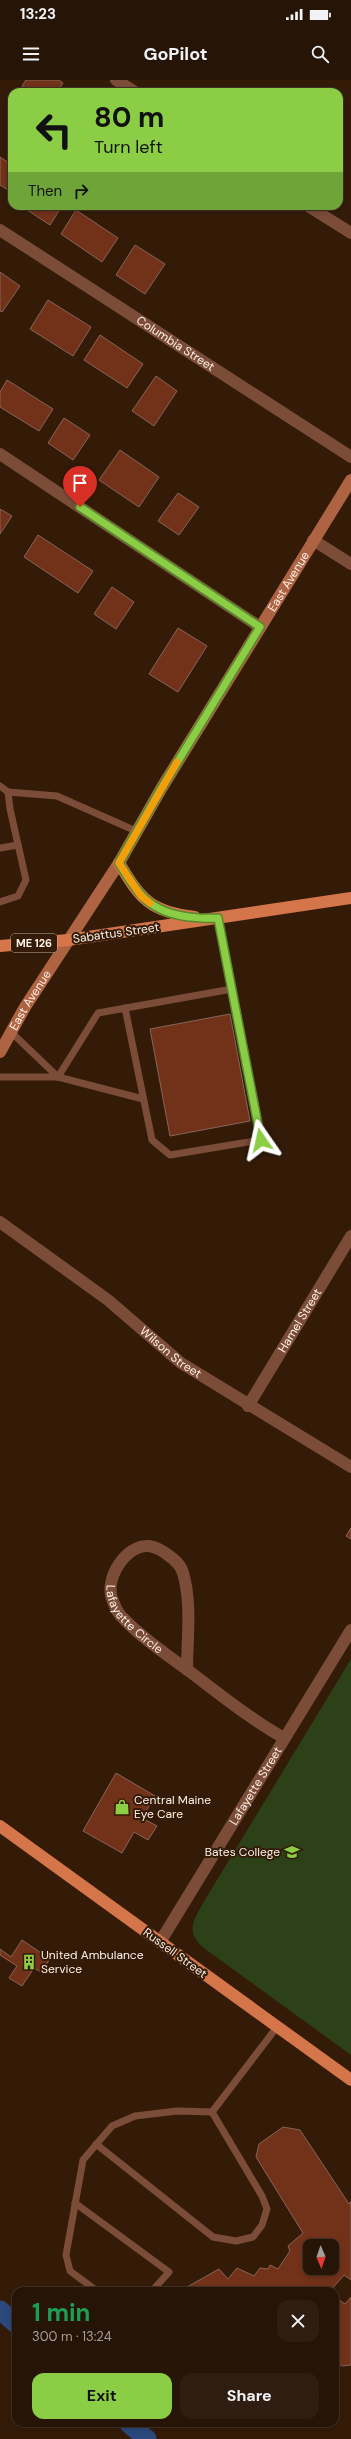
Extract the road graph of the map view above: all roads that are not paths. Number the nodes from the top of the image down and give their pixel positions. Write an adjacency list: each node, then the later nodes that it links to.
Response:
1 (116, 80): 2 (street)
2 (129, 88)
3 (314, 210): 5 (street)
4 (0, 230): 7 (street, Columbia Street)
5 (351, 233)
6 (0, 454): 11 (street)
7 (351, 457)
8 (351, 480): 9 (main road, East Avenue)
9 (313, 540): 10 (street); 11 (main road, East Avenue)
10 (351, 564)
11 (260, 627): 14 (main road, East Avenue)
12 (0, 786): 13 (lane)
13 (8, 792): 14 (lane); 15 (lane)
14 (136, 831): 17 (main road, East Avenue)
15 (18, 845): 16 (lane); 19 (lane)
16 (0, 848)
17 (119, 863): 20 (main road); 21 (main road, East Avenue)
18 (351, 898): 20 (main road, Sabattus Street / ME 126)
19 (0, 902)
20 (214, 919): 21 (main road, Sabattus Street / ME 126); 23 (lane)
21 (68, 940): 22 (main road, Sabattus Street / ME 126); 25 (main road, East Avenue)
22 (0, 946)
23 (232, 989): 24 (lane); 29 (lane)
24 (125, 1008): 28 (lane); 29 (lane)
25 (11, 1032): 26 (main road, East Avenue); 28 (lane)
26 (0, 1052)
27 (0, 1077): 28 (lane)
28 (58, 1077): 29 (lane)
29 (143, 1099)
30 (0, 1222): 32 (street, Wilson Street)
31 (351, 1236): 32 (street, Hamel Street)
32 (248, 1406): 33 (street, Wilson Street)
33 (351, 1467)
34 (351, 1630): 36 (street, Lafayette Street)
35 (187, 1670): 35 (street, Lafayette Circle); 36 (street, Lafayette Circle)
36 (284, 1738): 38 (street, Lafayette Street)
37 (0, 1826): 38 (main road, Russell Street)
38 (160, 1942): 39 (main road, Russell Street)
39 (277, 2027): 40 (main road, Russell Street); 41 (lane)
40 (351, 2080)
41 (212, 2112): 42 (lane); 42 (lane)
42 (96, 2144): 43 (lane)
43 (75, 2202): 44 (lane); 45 (lane)
44 (92, 2287)
45 (156, 2287)

